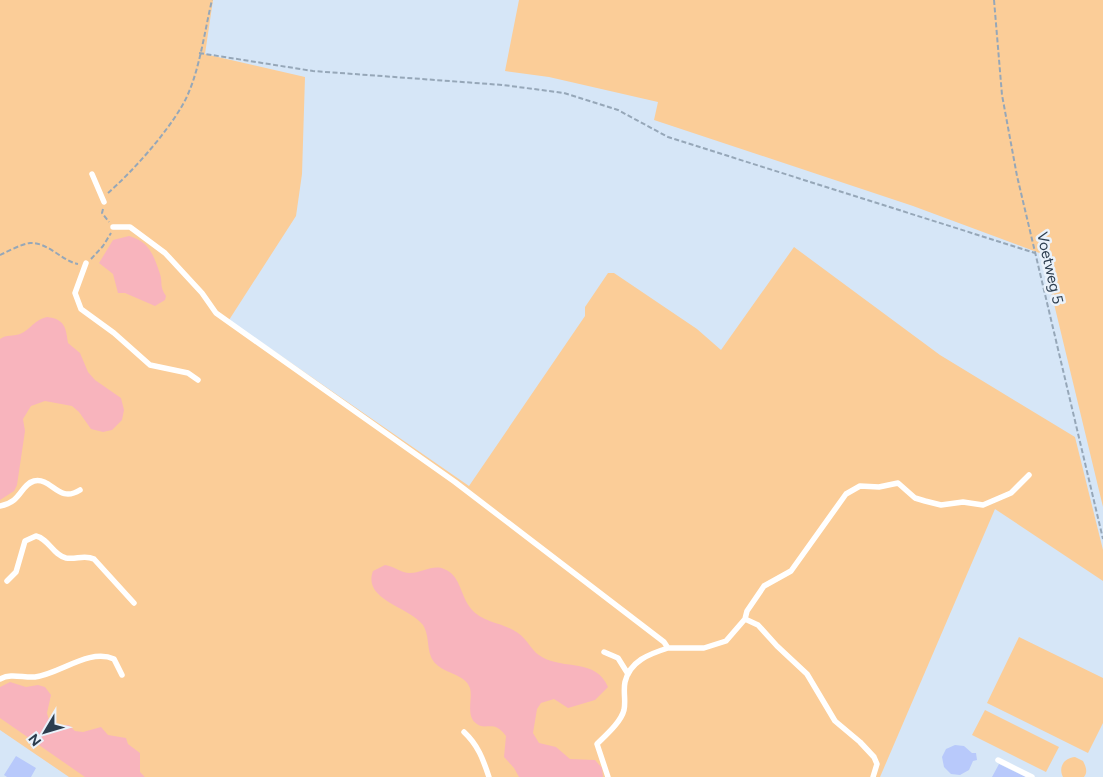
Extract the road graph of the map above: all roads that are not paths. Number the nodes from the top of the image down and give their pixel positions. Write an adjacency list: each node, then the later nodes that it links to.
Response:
1 (92, 174): 2 (lane)
2 (104, 202)
3 (113, 227): 12 (lane)
4 (86, 263): 5 (lane)
5 (198, 380)
6 (1029, 475): 11 (lane)
7 (80, 490): 8 (lane)
8 (0, 506)
9 (7, 581): 10 (lane)
10 (134, 603)
11 (745, 619): 12 (lane); 21 (lane)
12 (668, 648): 14 (lane)
13 (604, 652): 14 (lane)
14 (628, 674): 20 (lane)
15 (122, 675): 16 (lane)
16 (0, 679)
17 (464, 732): 19 (lane)
18 (998, 760): 22 (lane)
19 (490, 777)
20 (608, 777)
21 (873, 777)
22 (1032, 777)

